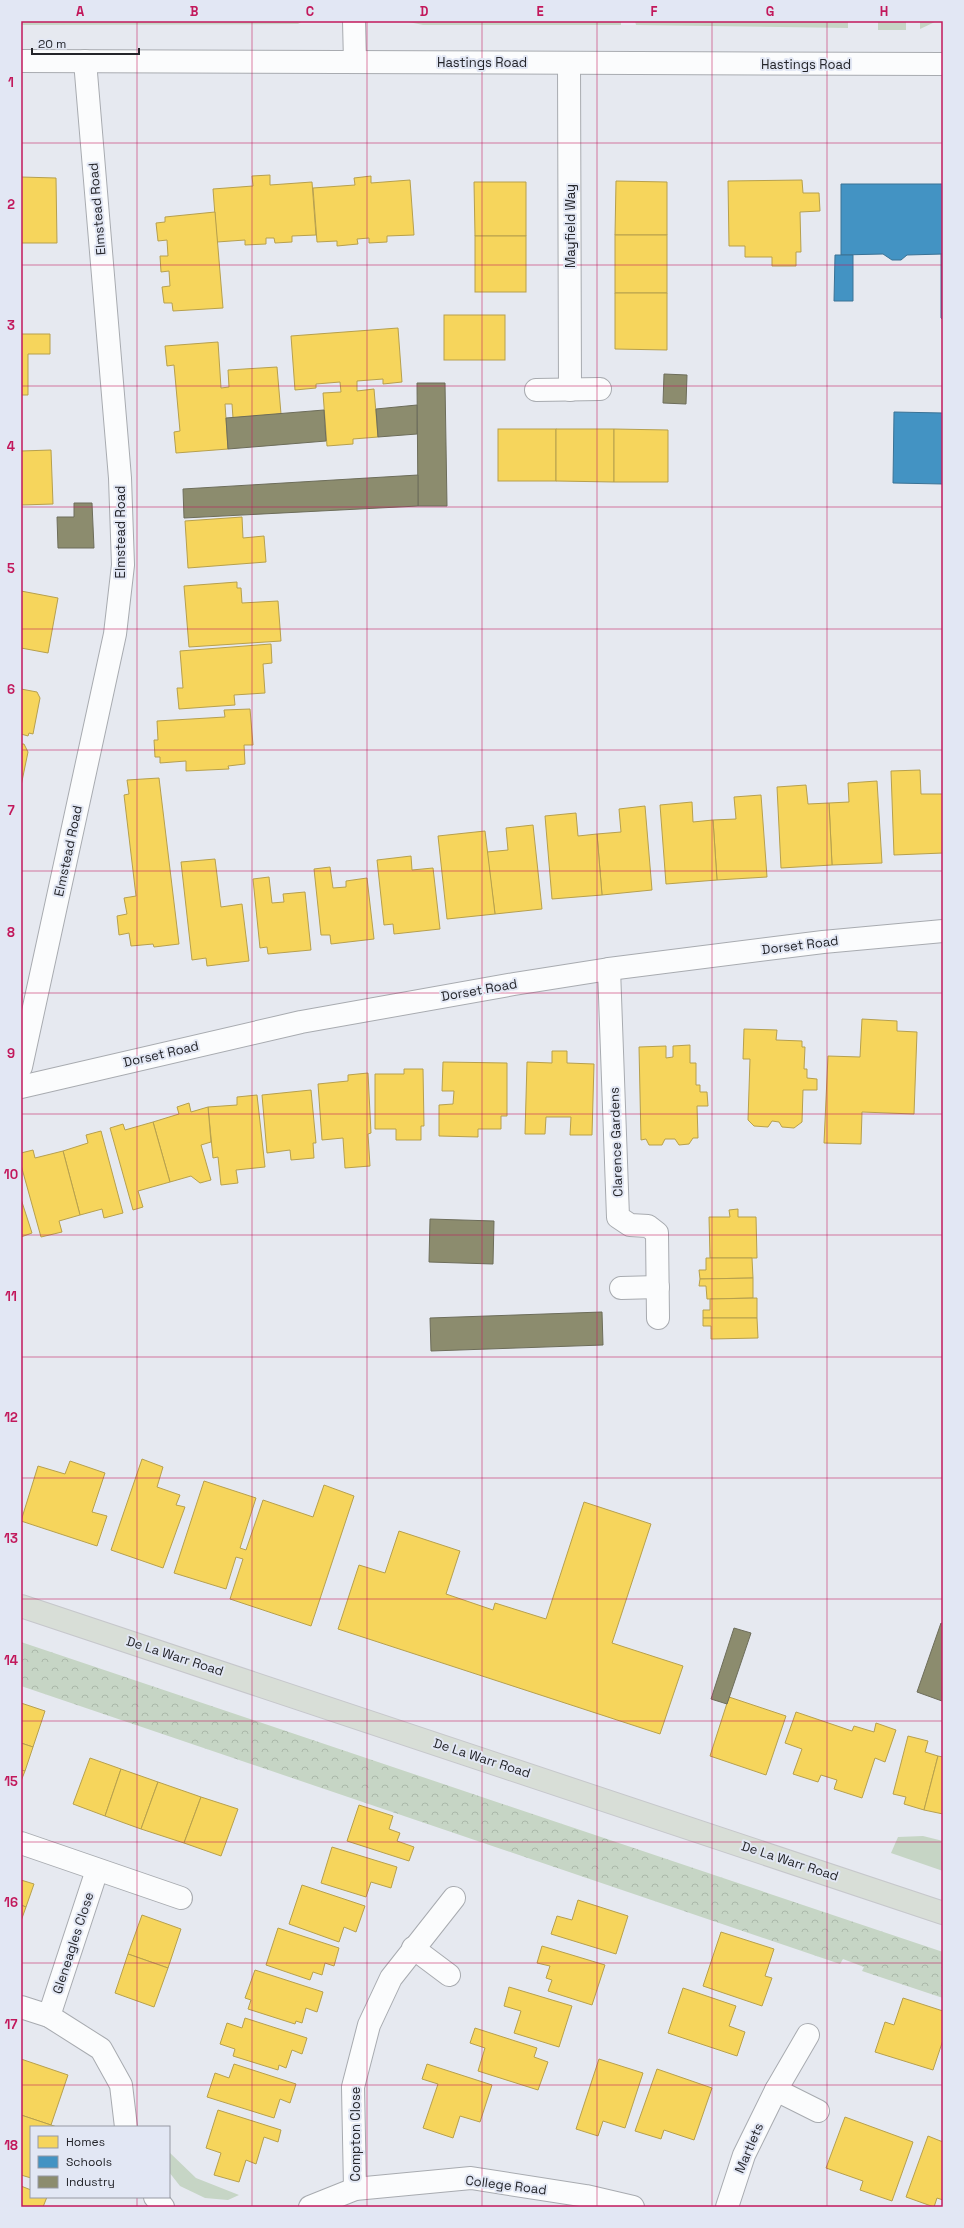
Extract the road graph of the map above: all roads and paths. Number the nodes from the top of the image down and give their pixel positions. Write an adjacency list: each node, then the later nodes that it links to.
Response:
1 (354, 21): 4 (street)
2 (21, 61): 3 (street, Hastings Road)
3 (85, 61): 4 (street, Hastings Road); 12 (street, Elmstead Road)
4 (355, 62): 5 (street, Hastings Road)
5 (569, 62): 6 (street, Hastings Road); 9 (street, Mayfield Way)
6 (943, 64)
7 (600, 389): 9 (street)
8 (536, 390): 9 (street)
9 (570, 390)
10 (943, 931): 11 (street, Dorset Road)
11 (609, 969): 13 (street, Dorset Road); 14 (street, Clarence Gardens)
12 (21, 1067)
13 (21, 1087)
14 (658, 1287): 15 (street); 16 (street, Clarence Gardens)
15 (621, 1288)
16 (658, 1318)
17 (21, 1606): 22 (highway, De La Warr Road)
18 (21, 1844): 19 (street)
19 (97, 1870): 20 (street); 26 (street, Gleneagles Close)
20 (181, 1898)
21 (454, 1898): 23 (street, Compton Close)
22 (943, 1913)
23 (413, 1948): 24 (street); 31 (street, Compton Close)
24 (449, 1975)
25 (21, 2007): 26 (street)
26 (49, 2016): 30 (street)
27 (808, 2035): 28 (street, Martlets)
28 (776, 2090): 29 (street); 36 (street, Martlets)
29 (818, 2111)
30 (126, 2126)
31 (355, 2189): 34 (street, College Road); 35 (street, College Road)
32 (156, 2198): 33 (street)
33 (163, 2207)
34 (310, 2207)
35 (633, 2207)
36 (727, 2207)

